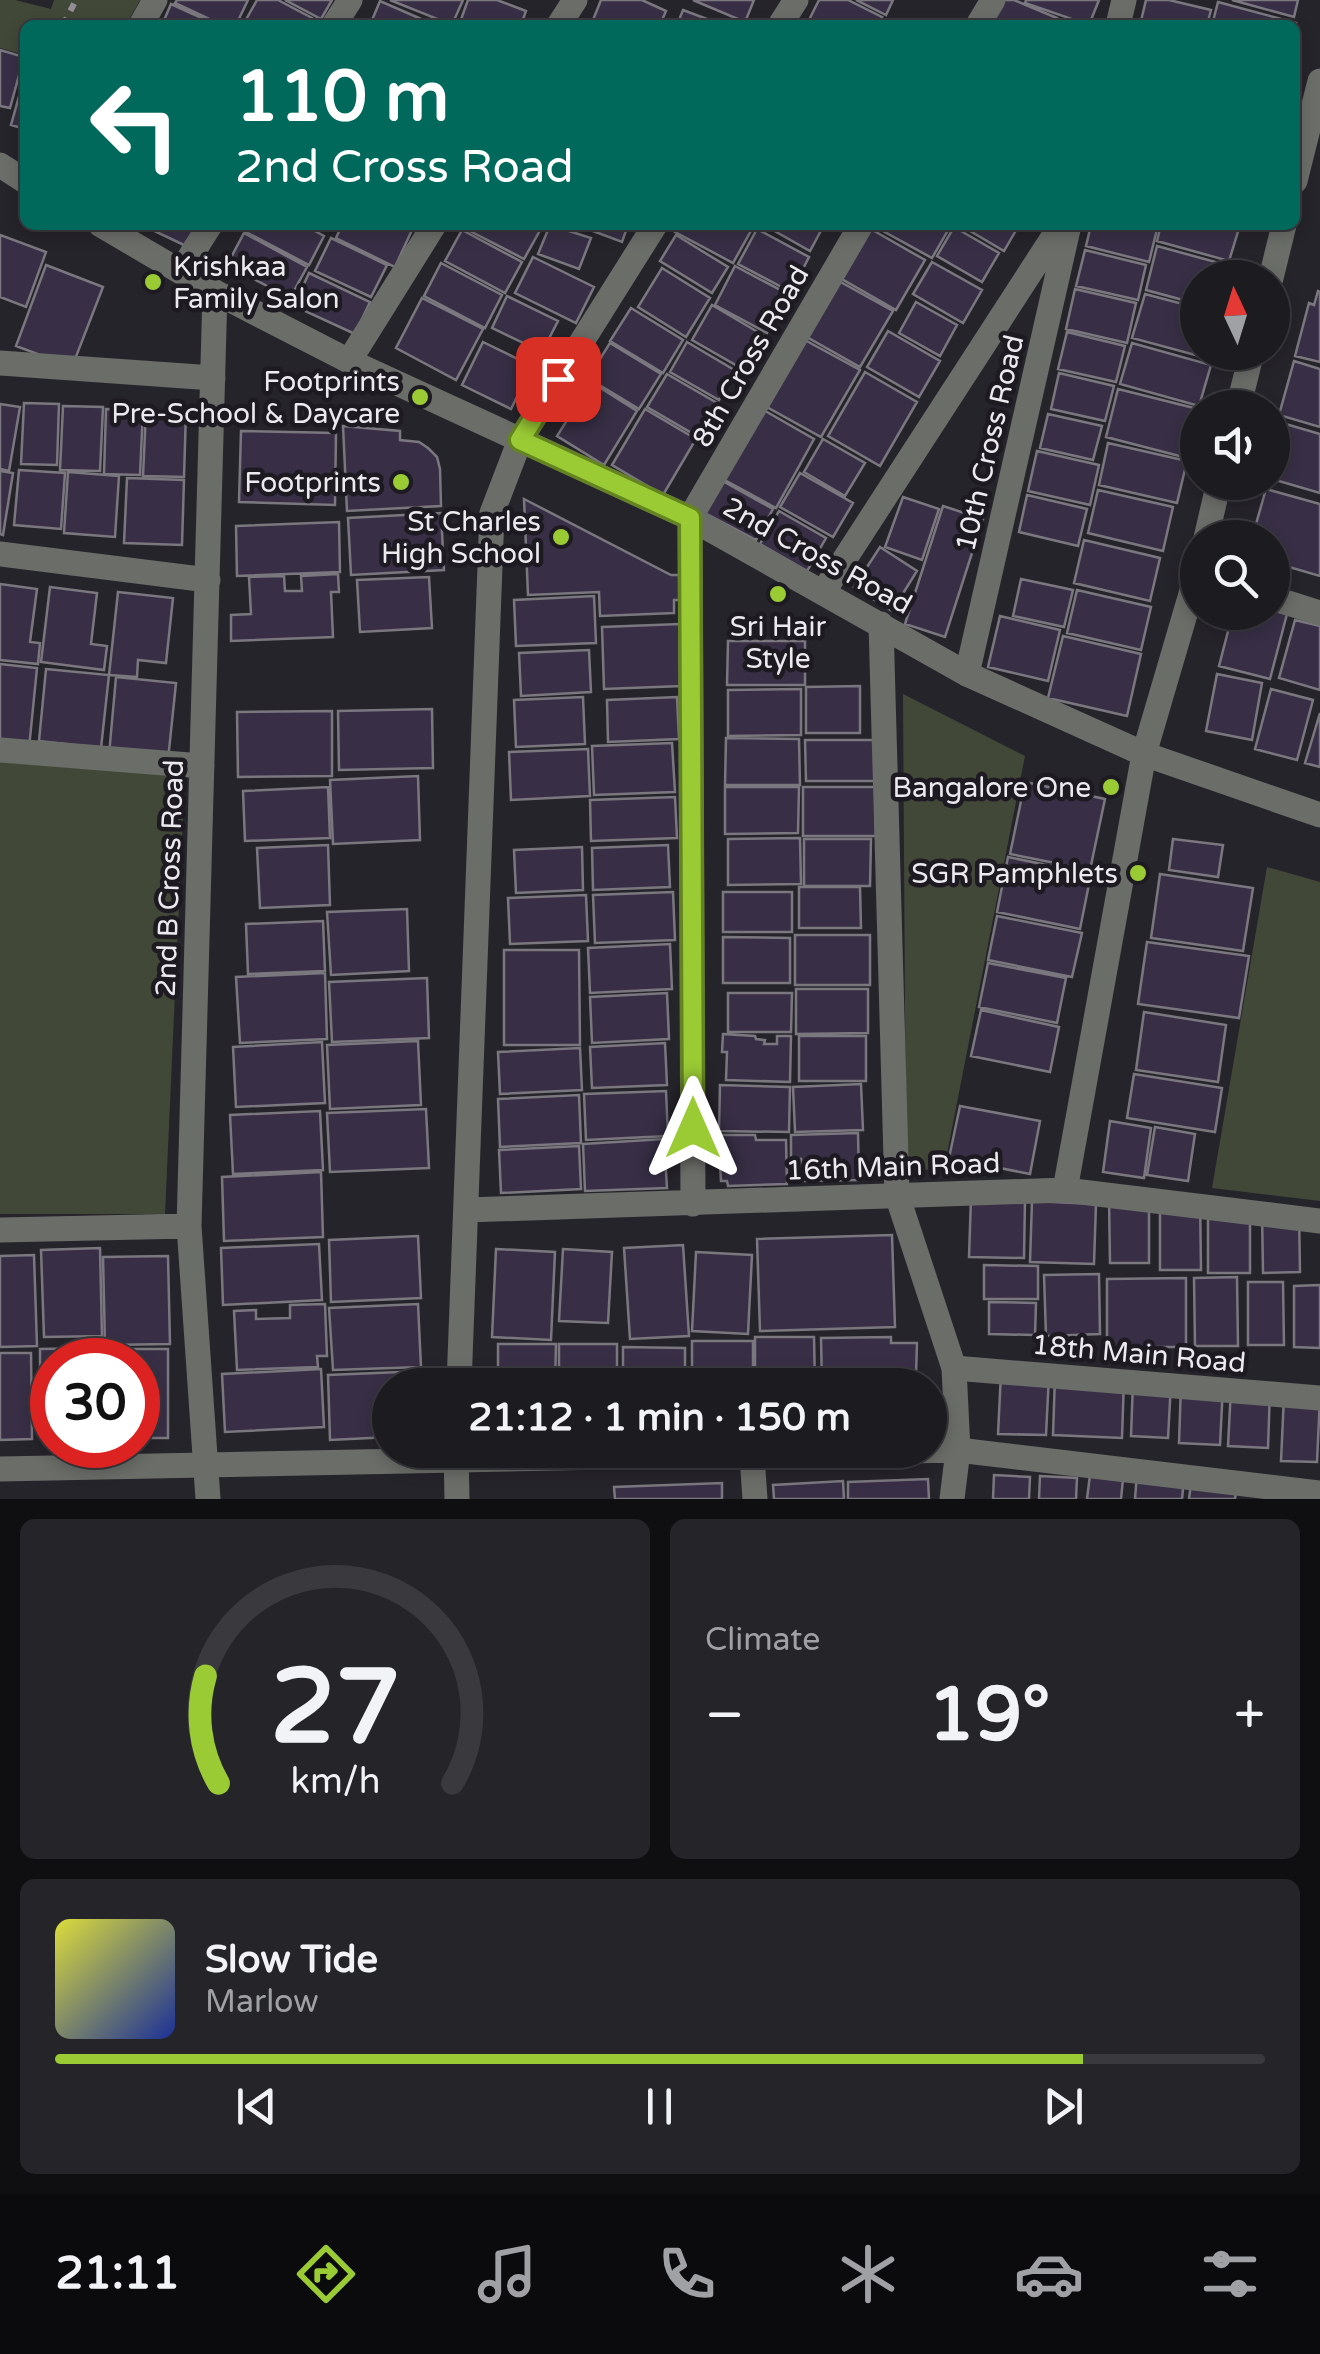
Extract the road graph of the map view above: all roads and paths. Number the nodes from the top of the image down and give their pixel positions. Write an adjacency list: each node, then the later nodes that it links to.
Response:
1 (1320, 81): 2 (street)
2 (1300, 161)
3 (110, 230): 12 (street, 2nd Cross Road)
4 (207, 230): 12 (street)
5 (431, 230): 14 (street)
6 (652, 230): 17 (street)
7 (858, 230): 18 (street, 8th Cross Road)
8 (1058, 230): 21 (street)
9 (1068, 230): 26 (street, 10th Cross Road)
10 (1283, 230): 11 (street)
11 (1275, 260)
12 (182, 270): 13 (street, 2nd Cross Road)
13 (215, 292): 14 (street, 2nd Cross Road); 16 (street, 2nd B Cross Road)
14 (349, 361): 17 (street, 2nd Cross Road)
15 (0, 363): 16 (street)
16 (213, 378): 20 (street, 2nd B Cross Road)
17 (520, 440): 18 (street, 2nd Cross Road); 34 (street)
18 (690, 518): 21 (street, 2nd Cross Road); 33 (street)
19 (0, 554): 20 (street)
20 (208, 580): 29 (street, 2nd B Cross Road)
21 (824, 591): 24 (street, 2nd Cross Road)
22 (1290, 604): 23 (street)
23 (1320, 613)
24 (881, 624): 26 (street, 2nd Cross Road); 32 (street)
25 (1180, 630): 28 (street)
26 (967, 674): 28 (street, 2nd Cross Road)
27 (0, 750): 29 (street)
28 (1144, 754): 30 (street, 2nd Cross Road); 31 (street)
29 (202, 766): 36 (street, 2nd B Cross Road)
30 (1320, 816)
31 (1065, 1190): 32 (street, 16th Main Road); 35 (street, 16th Main Road)
32 (897, 1194): 33 (street, 16th Main Road); 39 (street)
33 (693, 1204): 34 (street, 16th Main Road)
34 (466, 1210): 38 (street)
35 (1320, 1221)
36 (189, 1226): 37 (street); 44 (street, 2nd B Cross Road)
37 (0, 1230)
38 (460, 1368)
39 (954, 1368): 40 (street, 18th Main Road); 42 (street)
40 (1320, 1398)
41 (947, 1450): 42 (street)
42 (958, 1450): 48 (street); 52 (street)
43 (372, 1458): 44 (street)
44 (206, 1466): 47 (street); 49 (street)
45 (456, 1468): 50 (street)
46 (753, 1468): 51 (street)
47 (0, 1469)
48 (1320, 1493)
49 (208, 1499)
50 (457, 1499)
51 (755, 1499)
52 (952, 1499)

